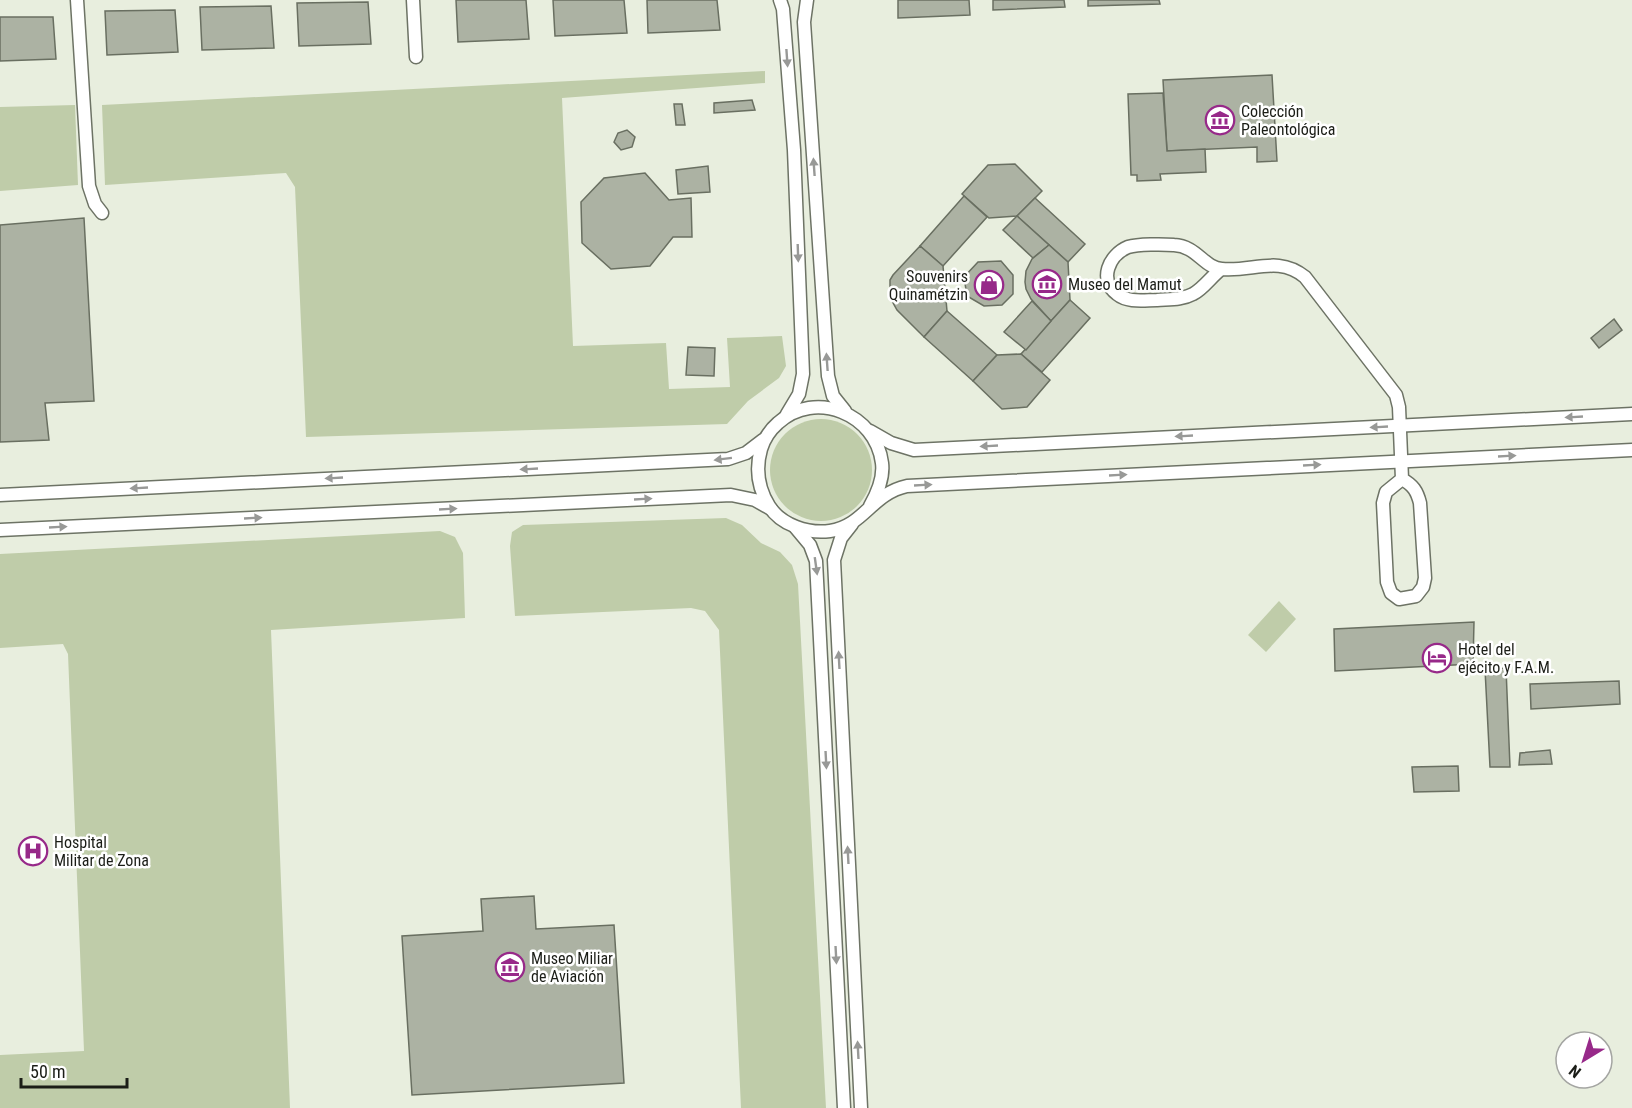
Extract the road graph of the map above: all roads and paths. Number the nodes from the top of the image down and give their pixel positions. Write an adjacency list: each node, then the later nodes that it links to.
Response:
1 (77, 0): 6 (street)
2 (413, 0): 5 (street)
3 (780, 0): 10 (street, one-way to 10)
4 (807, 0): 8 (street, one-way to 4)
5 (416, 57)
6 (102, 213)
7 (1220, 270): 7 (street); 12 (street)
8 (848, 414): 10 (street); 11 (street)
9 (1632, 414): 12 (street, one-way to 12)
10 (784, 418): 13 (street)
11 (862, 423): 12 (street, one-way to 11); 18 (street)
12 (1400, 426): 15 (street)
13 (771, 429): 17 (street, one-way to 17); 19 (street)
14 (1632, 450): 15 (street, one-way to 14)
15 (1401, 461): 16 (street); 18 (street, one-way to 15)
16 (1402, 479): 16 (street)
17 (0, 495)
18 (870, 506): 20 (street)
19 (771, 509): 21 (street); 22 (street, one-way to 19)
20 (859, 518): 21 (street); 24 (street, one-way to 20)
21 (784, 520): 23 (street, one-way to 23)
22 (0, 530)
23 (844, 1108)
24 (861, 1108)

